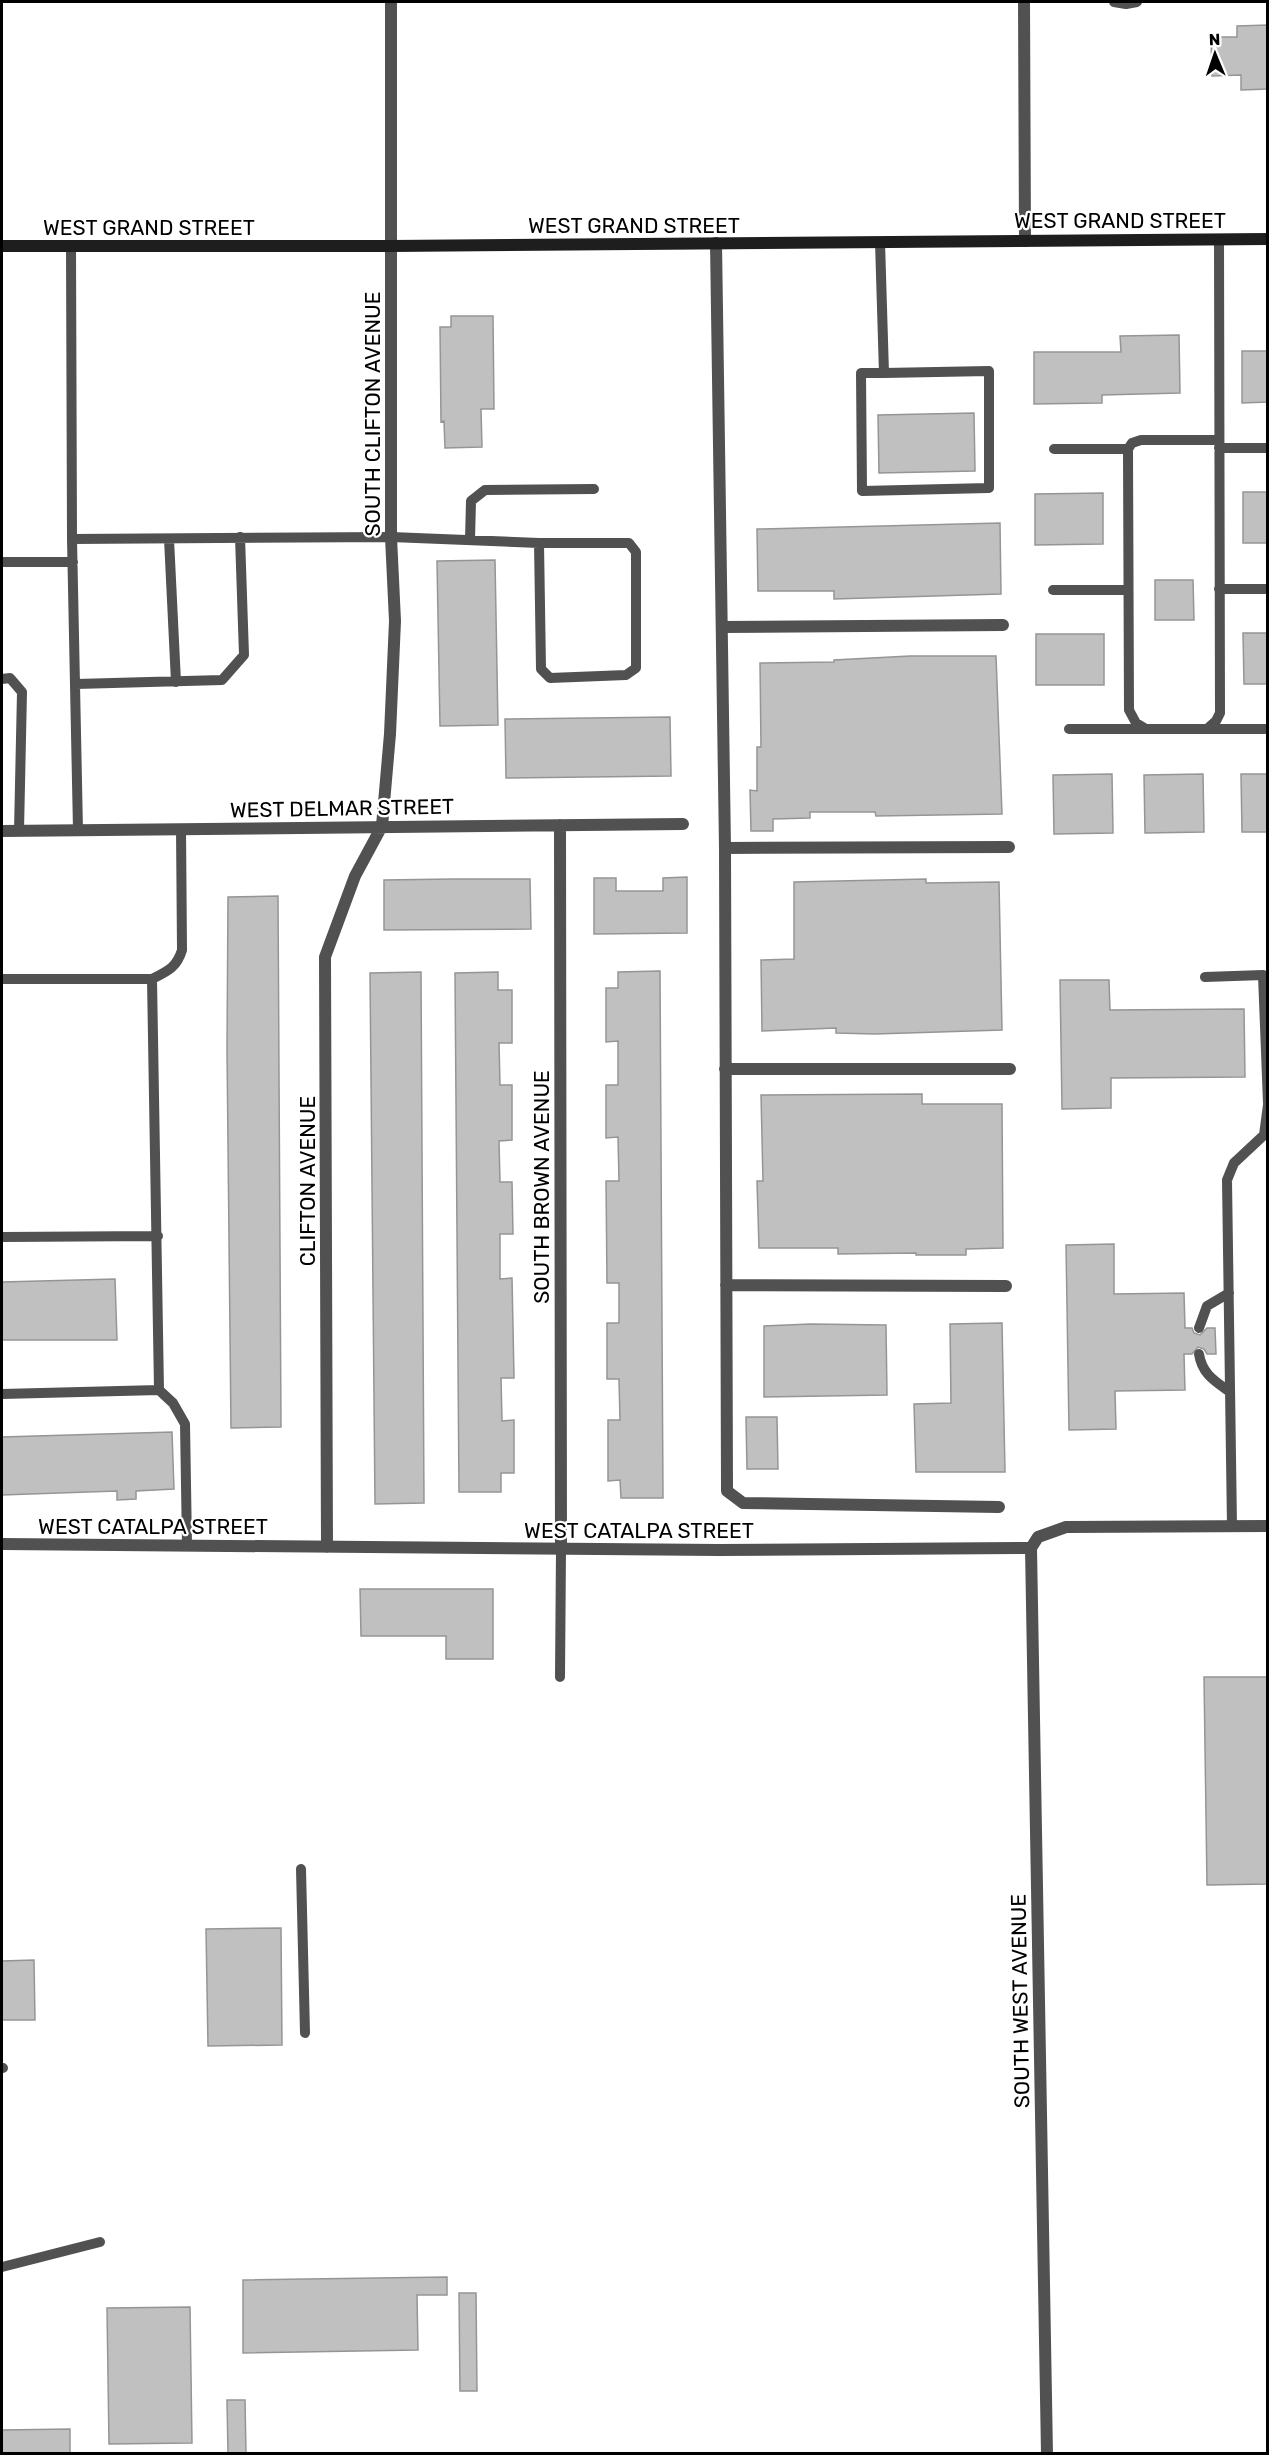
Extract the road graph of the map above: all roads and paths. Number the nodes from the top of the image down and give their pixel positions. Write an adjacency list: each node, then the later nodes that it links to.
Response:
1 (391, 2): 12 (street, SOUTH CLIFTON AVENUE)
2 (1024, 2): 7 (street)
3 (1114, 2): 4 (lane)
4 (1137, 2)
5 (1219, 239): 6 (main road, WEST GRAND STREET); 7 (main road, WEST GRAND STREET); 14 (lane)
6 (1268, 239)
7 (1025, 241): 8 (main road, WEST GRAND STREET)
8 (880, 242): 9 (main road, WEST GRAND STREET); 13 (lane)
9 (716, 243): 12 (main road, WEST GRAND STREET); 32 (street)
10 (2, 246): 11 (main road, WEST GRAND STREET)
11 (71, 246): 12 (main road, WEST GRAND STREET); 22 (lane)
12 (391, 246): 20 (street, SOUTH CLIFTON AVENUE)
13 (884, 373): 13 (lane)
14 (1219, 444): 15 (lane); 17 (lane); 27 (lane)
15 (1268, 448)
16 (1054, 449): 17 (lane)
17 (1128, 449): 30 (lane)
18 (594, 489): 23 (lane)
19 (240, 537): 20 (lane); 21 (lane); 34 (lane)
20 (392, 537): 23 (lane); 42 (street, SOUTH CLIFTON AVENUE)
21 (169, 538): 22 (lane); 34 (lane)
22 (72, 539): 26 (lane)
23 (470, 540): 24 (lane)
24 (539, 543): 24 (lane)
25 (2, 562): 26 (lane)
26 (73, 562): 35 (lane)
27 (1219, 589): 28 (lane); 38 (lane)
28 (1268, 589)
29 (1053, 590): 30 (lane)
30 (1128, 590): 37 (lane)
31 (1004, 625): 32 (street)
32 (722, 627): 48 (street)
33 (2, 679): 46 (lane)
34 (176, 682): 35 (lane)
35 (76, 684): 44 (lane)
36 (1069, 729): 37 (lane)
37 (1146, 729): 38 (lane)
38 (1207, 729): 39 (lane)
39 (1268, 729)
40 (683, 824): 41 (street, WEST DELMAR STREET)
41 (560, 825): 42 (street, WEST DELMAR STREET); 72 (street, SOUTH BROWN AVENUE)
42 (382, 826): 43 (street, WEST DELMAR STREET); 70 (street, CLIFTON AVENUE)
43 (181, 829): 44 (street, WEST DELMAR STREET); 50 (lane)
44 (78, 830): 46 (street, WEST DELMAR STREET)
45 (2, 831): 46 (street, WEST DELMAR STREET)
46 (20, 831)
47 (1009, 847): 48 (street)
48 (725, 848): 52 (street)
49 (1205, 977): 54 (lane)
50 (152, 979): 51 (lane); 55 (lane)
51 (2, 980)
52 (726, 1069): 53 (street); 57 (street)
53 (1010, 1069)
54 (1268, 1104): 59 (lane)
55 (158, 1236): 56 (lane); 62 (lane)
56 (2, 1237)
57 (726, 1285): 58 (street); 65 (street)
58 (1006, 1286)
59 (1229, 1293): 60 (lane); 63 (lane)
60 (1199, 1328)
61 (1200, 1354): 63 (lane)
62 (159, 1390): 64 (lane); 69 (lane)
63 (1230, 1392): 66 (lane)
64 (2, 1394)
65 (999, 1507)
66 (1232, 1526): 67 (street); 71 (street)
67 (1268, 1526)
68 (2, 1544): 69 (street, WEST CATALPA STREET)
69 (187, 1545): 70 (street, WEST CATALPA STREET)
70 (327, 1546): 72 (street, WEST CATALPA STREET)
71 (1032, 1548): 72 (street, WEST CATALPA STREET); 78 (street, SOUTH WEST AVENUE)
72 (561, 1549): 73 (lane)
73 (560, 1677)
74 (301, 1869): 75 (lane)
75 (305, 2033)
76 (100, 2242): 77 (lane)
77 (2, 2266)
78 (1047, 2454)

